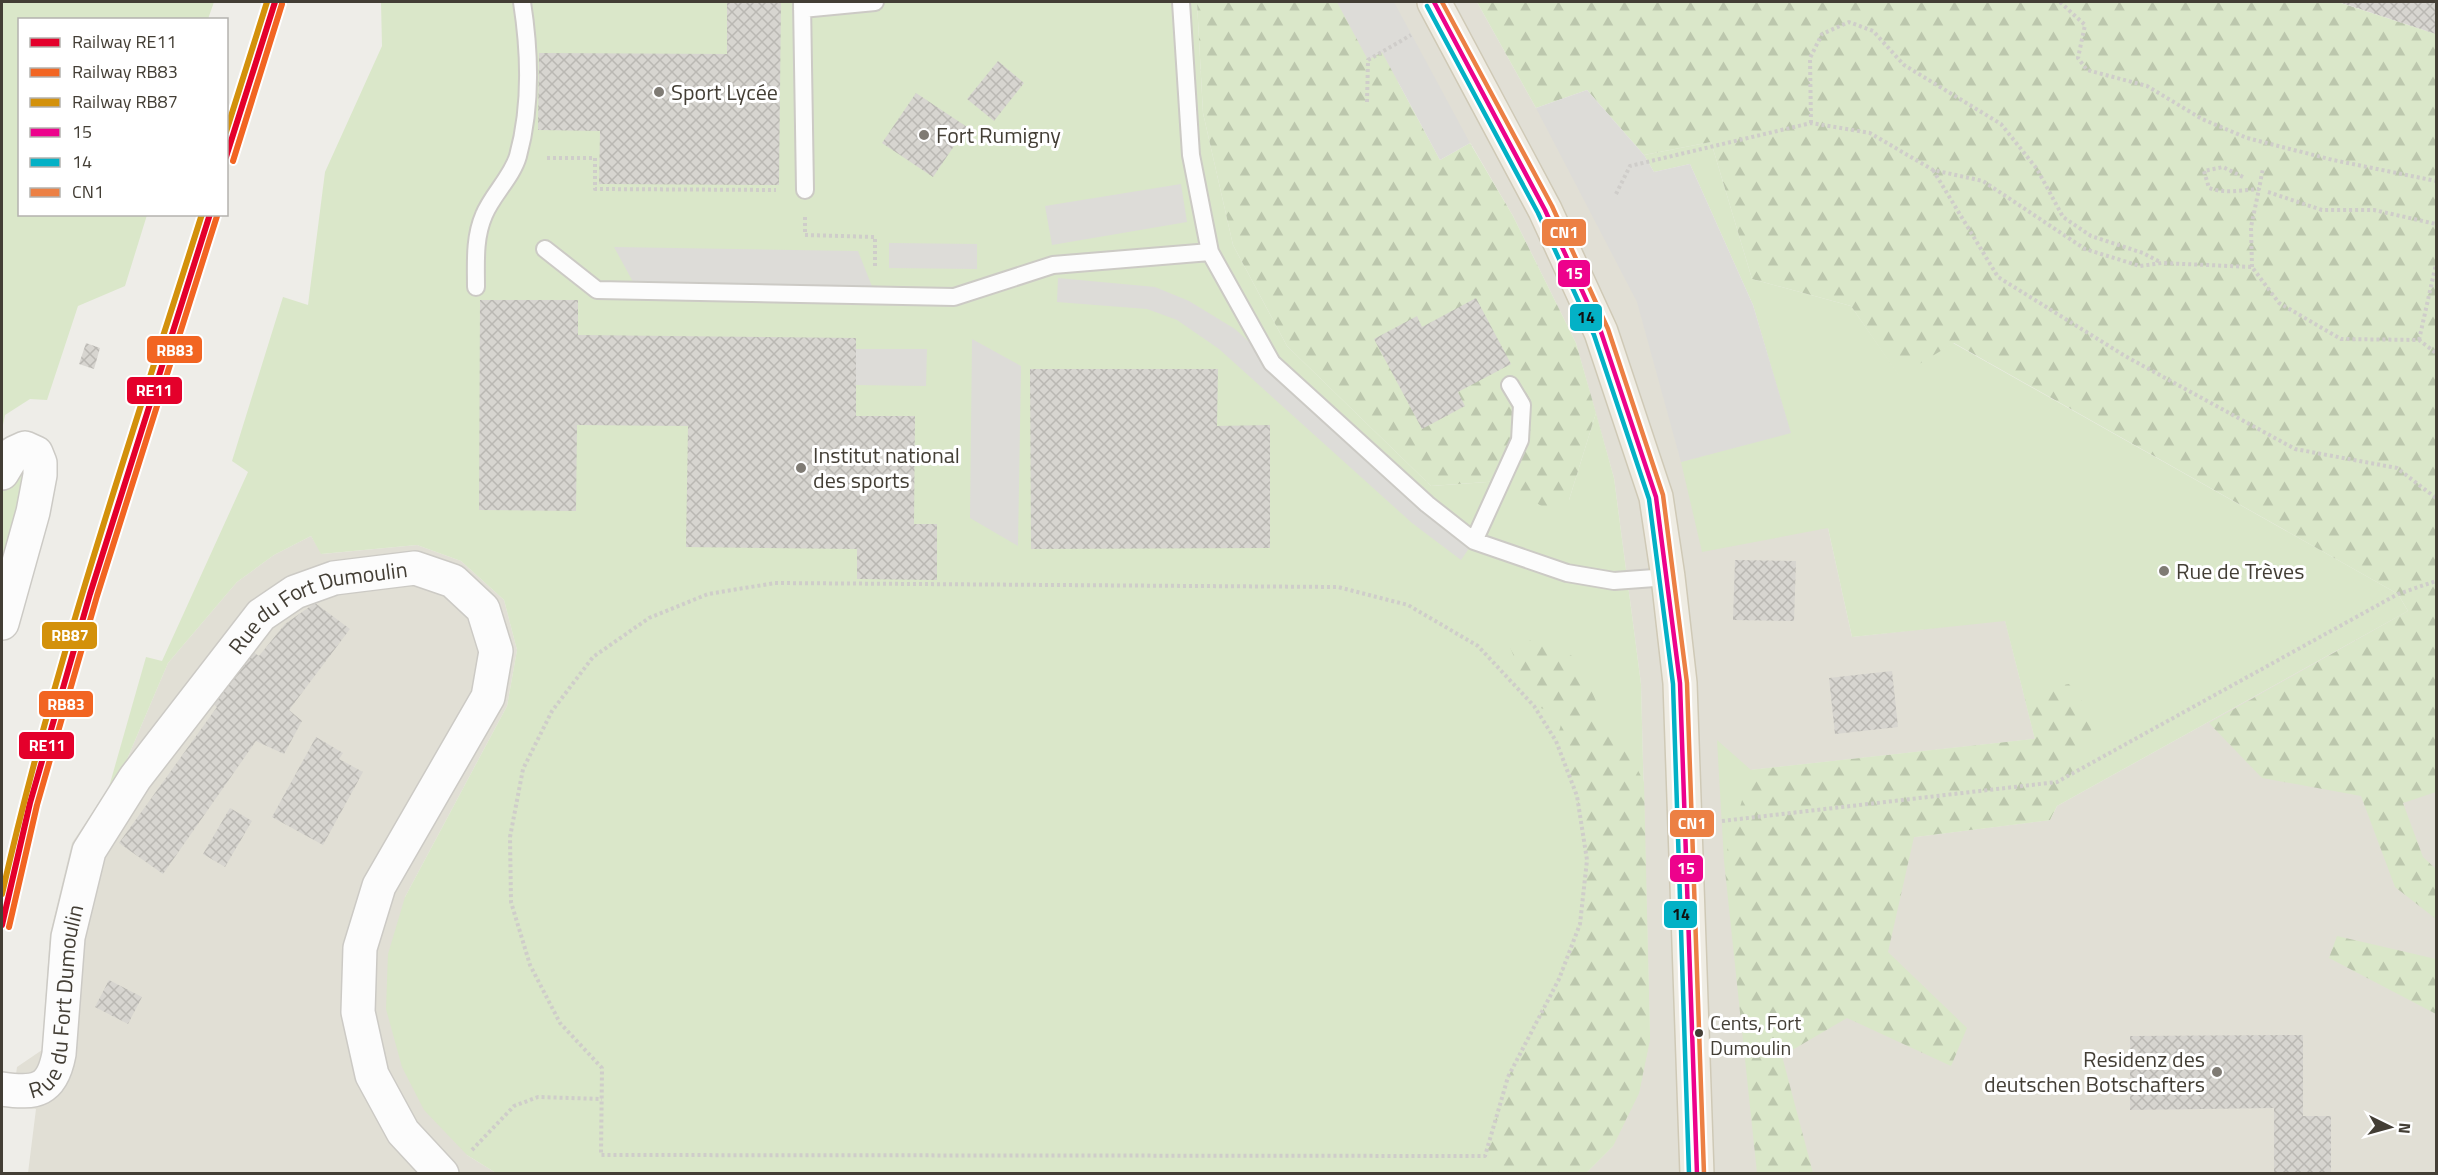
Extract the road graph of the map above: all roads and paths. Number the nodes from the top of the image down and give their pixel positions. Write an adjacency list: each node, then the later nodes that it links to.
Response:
1 (522, 2): 25 (lane)
2 (875, 2): 5 (lane)
3 (1181, 2): 21 (lane)
4 (2060, 2): 13 (path)
5 (802, 5): 15 (lane)
6 (1438, 9): 7 (path); 32 (main road)
7 (1367, 102)
8 (1811, 123): 11 (path); 17 (path); 22 (path)
9 (545, 158): 15 (path)
10 (2263, 168): 14 (path)
11 (1933, 170): 22 (path); 30 (path)
12 (2243, 177): 14 (path)
13 (2436, 181)
14 (2259, 189): 24 (path)
15 (805, 190): 19 (path)
16 (2268, 192): 18 (path)
17 (1616, 194)
18 (2436, 224)
19 (875, 237)
20 (545, 249): 21 (lane)
21 (1210, 252): 31 (lane)
22 (2162, 263): 24 (path)
23 (2436, 264): 26 (path)
24 (2252, 267): 26 (path)
25 (476, 287)
26 (2419, 340): 27 (path)
27 (2436, 353)
28 (1510, 385): 31 (lane)
29 (2, 473): 34 (street)
30 (2436, 498)
31 (1474, 541): 32 (lane)
32 (1668, 577): 35 (main road)
33 (2436, 582): 35 (path)
34 (2, 623)
35 (1686, 825): 39 (main road)
36 (8, 1090): 38 (street, Rue du Fort Dumoulin)
37 (602, 1099): 37 (path); 38 (path)
38 (455, 1164)
39 (1697, 1173)

